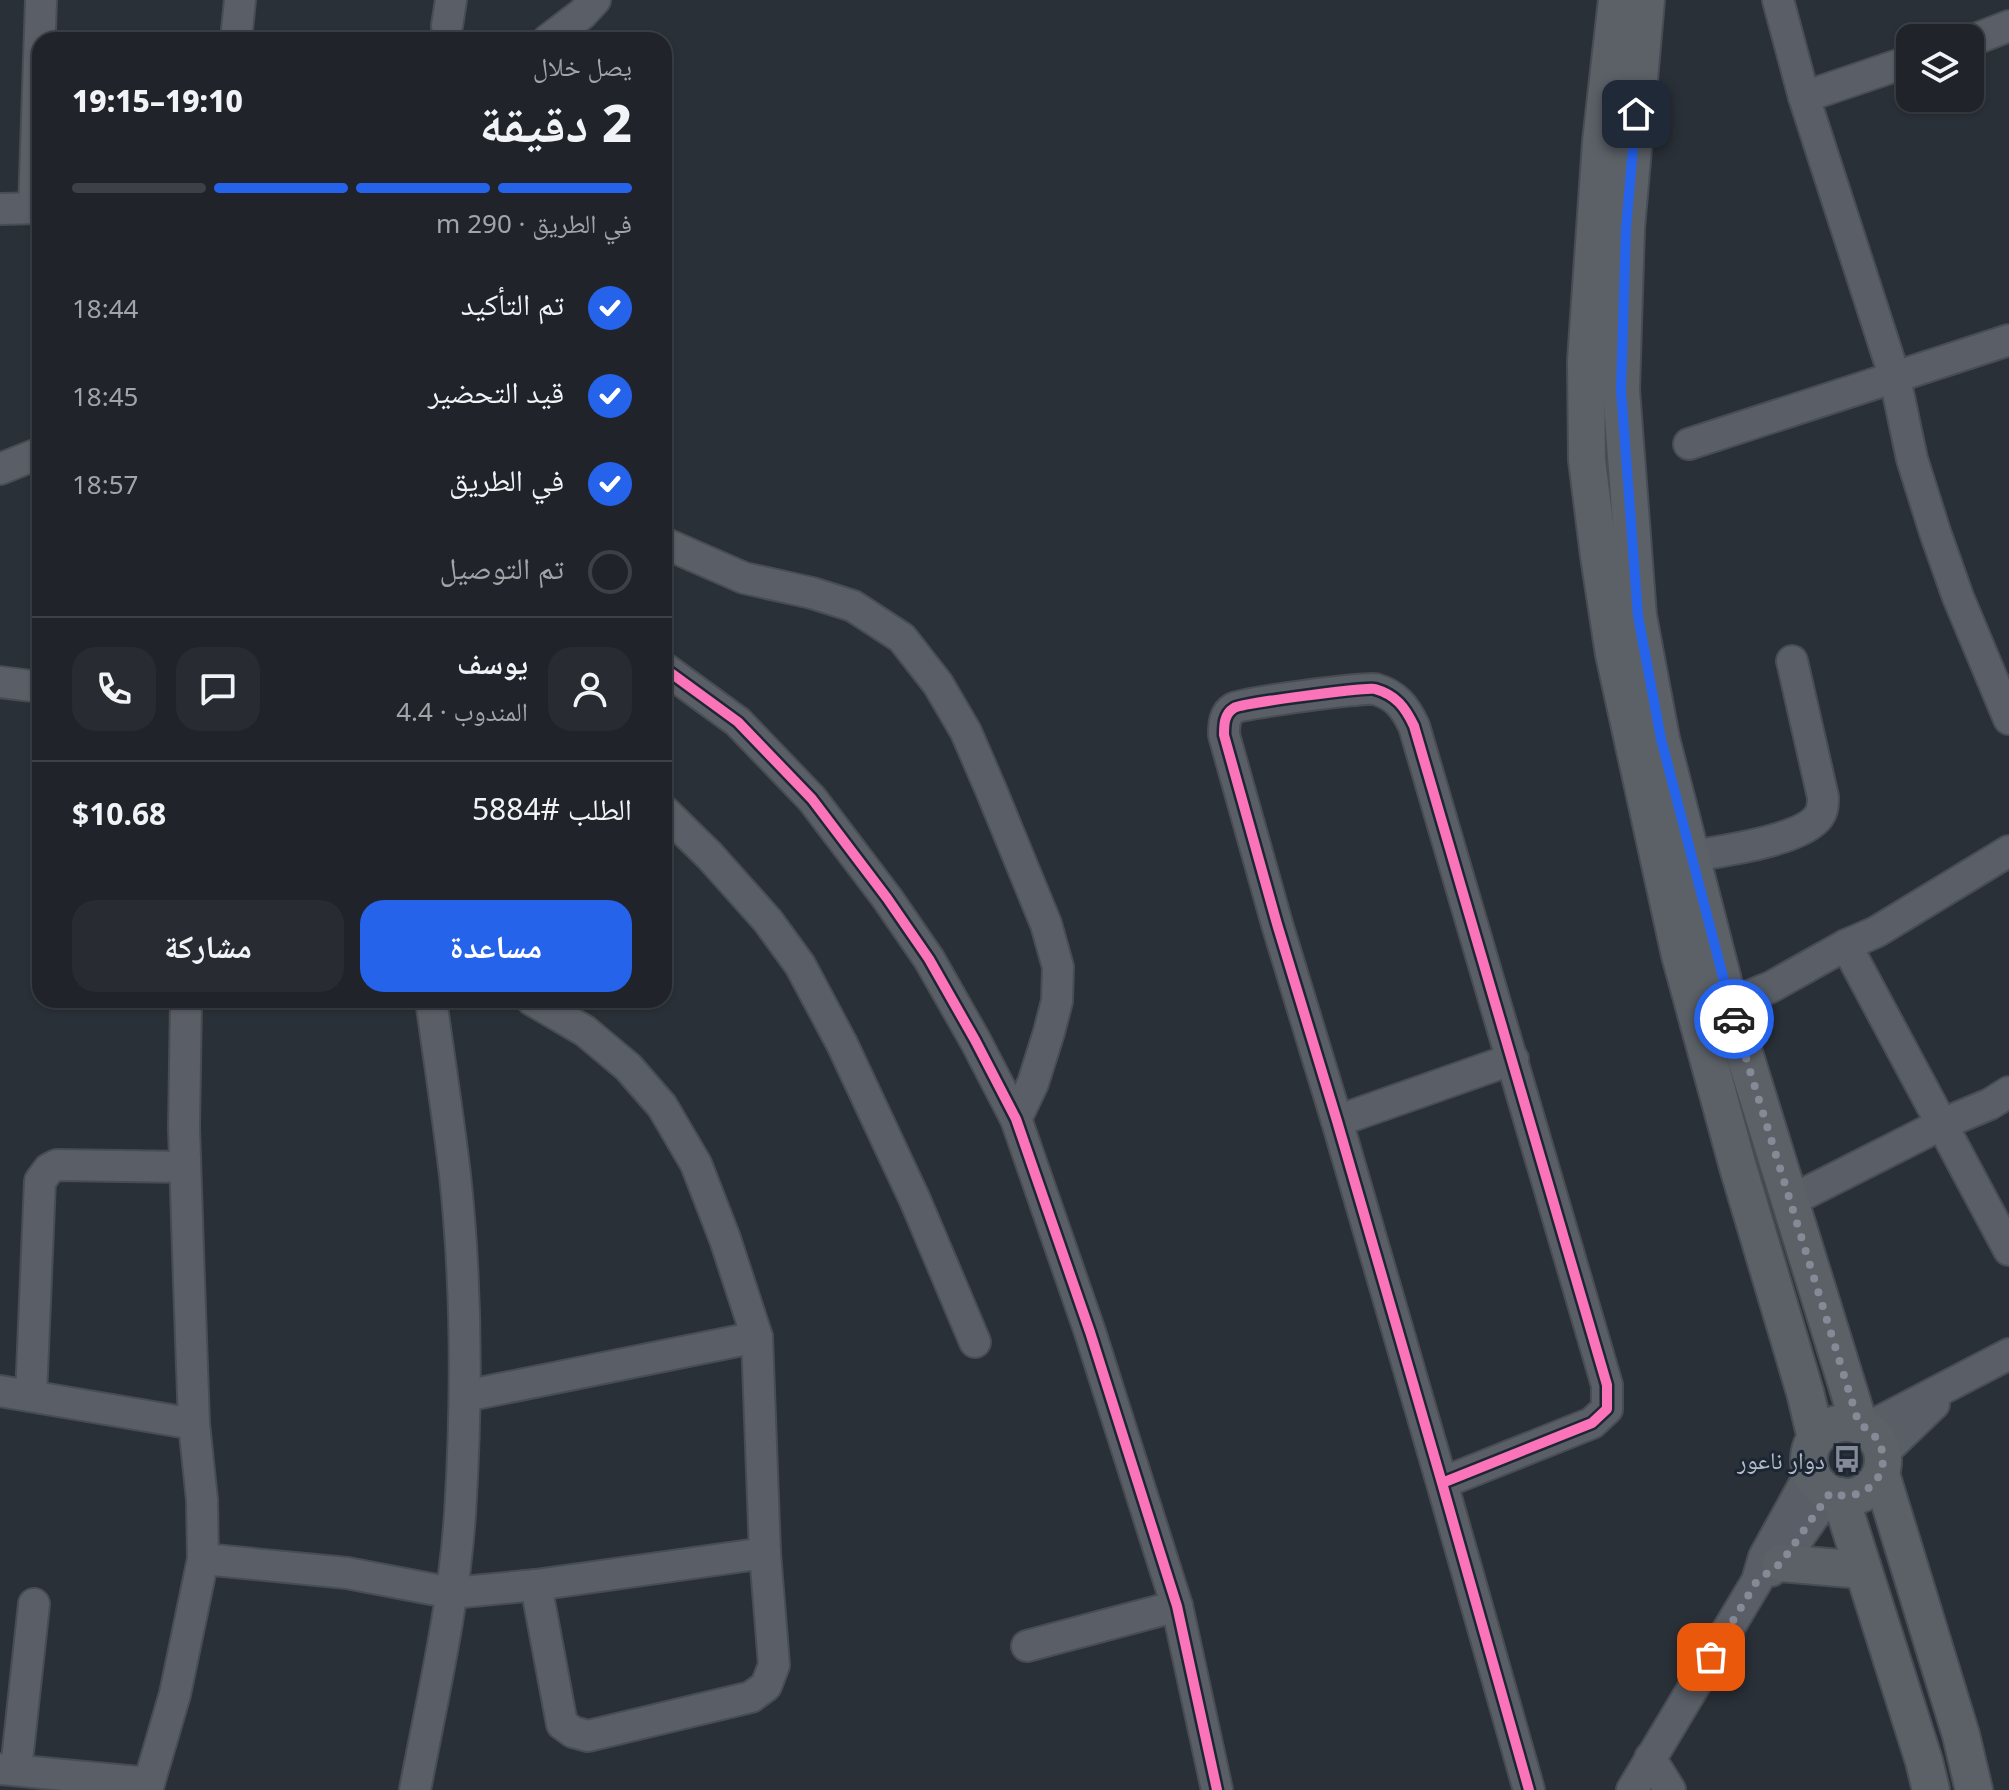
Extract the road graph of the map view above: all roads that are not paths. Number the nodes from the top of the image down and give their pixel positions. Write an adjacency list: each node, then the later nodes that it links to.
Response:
1 (41, 0): 8 (street)
2 (240, 0): 9 (street)
3 (595, 0): 10 (street)
4 (1617, 0): 51 (main road)
5 (1646, 0): 29 (main road)
6 (1778, 0): 13 (street)
7 (2009, 26): 11 (street)
8 (40, 32)
9 (237, 32)
10 (558, 32)
11 (1984, 36)
12 (1896, 66): 13 (street)
13 (1804, 97): 17 (street)
14 (32, 208): 15 (street)
15 (0, 209)
16 (2009, 340): 17 (street)
17 (1895, 378): 18 (street); 26 (street)
18 (1689, 444)
19 (32, 456): 20 (street)
20 (0, 469)
21 (672, 546): 37 (street)
22 (1792, 661): 29 (street)
23 (672, 674): 37 (street)
24 (0, 682): 25 (street)
25 (32, 686)
26 (2009, 719)
27 (672, 819): 44 (street)
28 (2009, 851): 30 (street)
29 (1692, 856): 31 (main road)
30 (1846, 945): 31 (street); 39 (street)
31 (1729, 1004): 41 (main road)
32 (186, 1008): 40 (street)
33 (432, 1008): 48 (street)
34 (546, 1008): 43 (street)
35 (1513, 1059): 38 (street); 38 (street); 52 (street)
36 (2009, 1092): 39 (street)
37 (1016, 1119): 60 (street)
38 (1337, 1121): 52 (street)
39 (1942, 1124): 41 (street); 42 (street)
40 (185, 1167): 47 (street); 49 (street)
41 (1790, 1201): 50 (main road)
42 (2009, 1250)
43 (757, 1337): 48 (street); 53 (street)
44 (975, 1342)
45 (2009, 1354): 50 (street)
46 (0, 1391): 47 (street)
47 (31, 1396): 49 (street)
48 (465, 1396): 58 (street)
49 (194, 1424): 54 (street)
50 (1873, 1445): 51 (main road); 51 (main road); 71 (main road)
51 (1824, 1475): 55 (main road); 56 (street)
52 (1442, 1483): 67 (street)
53 (765, 1553): 57 (street); 57 (street)
54 (203, 1559): 58 (street); 64 (street)
55 (1862, 1570): 56 (main road); 70 (main road)
56 (1769, 1572): 62 (street)
57 (536, 1585): 58 (street)
58 (452, 1593): 65 (street)
59 (34, 1604): 63 (street)
60 (1177, 1606): 61 (street); 66 (street)
61 (1027, 1646)
62 (1650, 1758): 68 (street); 69 (street)
63 (8, 1769): 64 (street)
64 (148, 1786)
65 (415, 1790)
66 (1217, 1790)
67 (1529, 1790)
68 (1632, 1790)
69 (1670, 1790)
70 (1931, 1790)
71 (1974, 1790)

